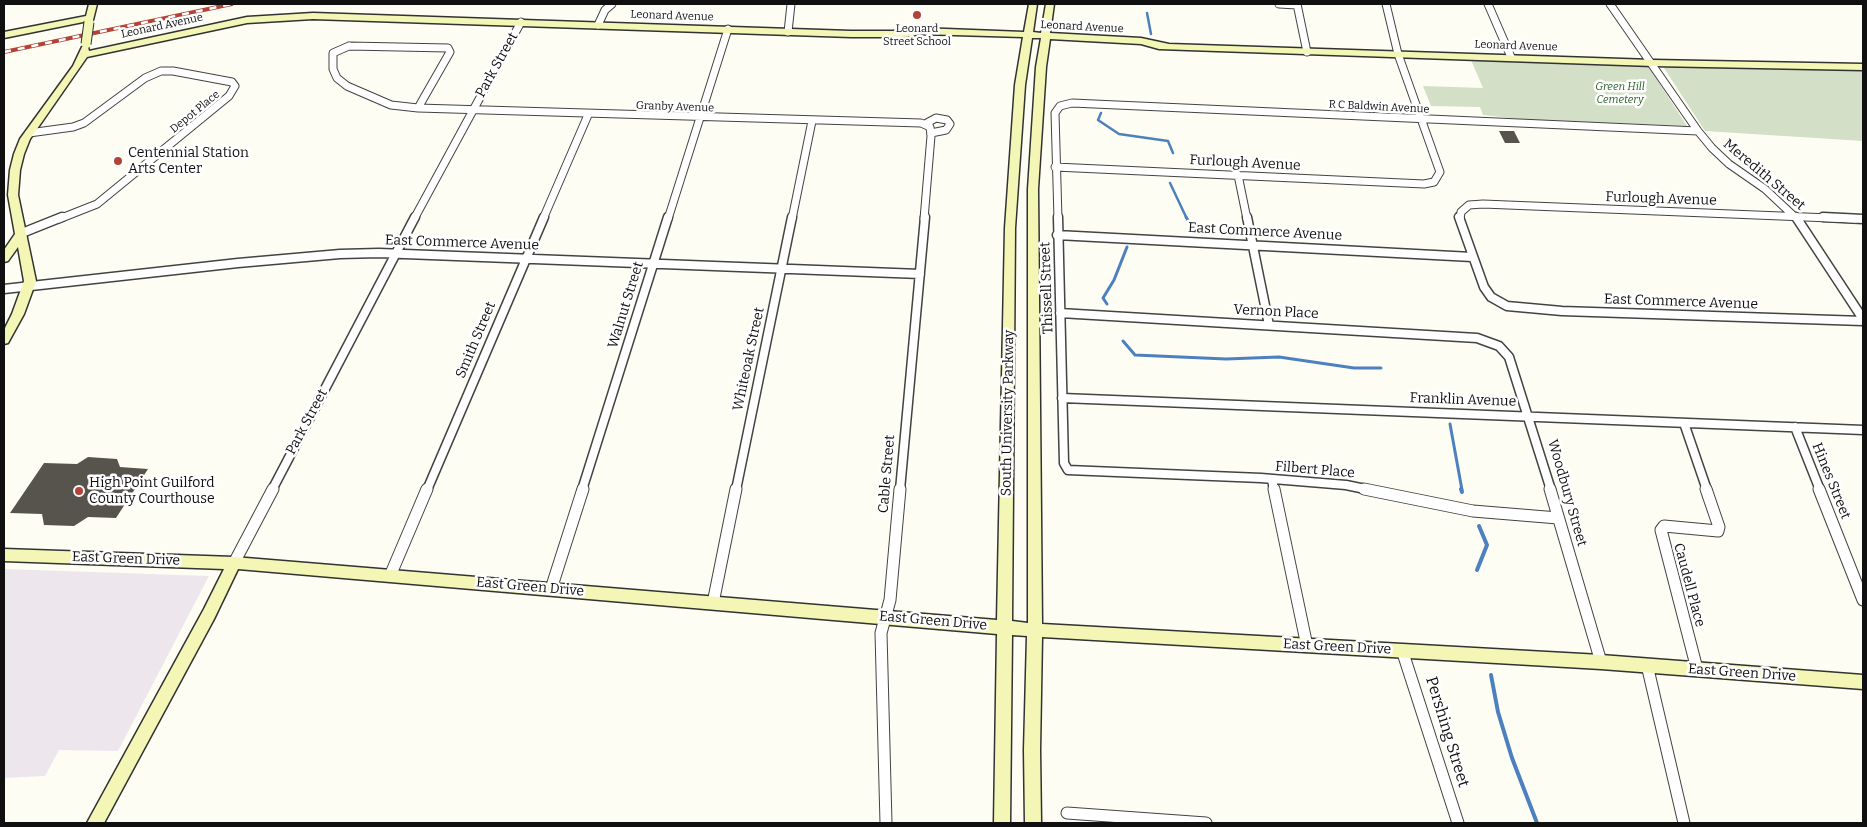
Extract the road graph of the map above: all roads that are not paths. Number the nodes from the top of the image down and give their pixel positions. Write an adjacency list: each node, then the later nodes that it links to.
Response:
1 (93, 4): 11 (main road)
2 (612, 4): 13 (street)
3 (791, 4): 15 (street)
4 (1034, 4): 17 (main road, South University Parkway)
5 (1050, 4): 18 (main road, South University Parkway)
6 (1279, 4): 7 (street)
7 (1297, 4): 19 (street)
8 (1386, 4): 20 (street)
9 (1488, 4): 22 (street)
10 (1610, 4): 23 (street, Meredith Street)
11 (90, 20): 16 (main road); 21 (main road, bridge)
12 (521, 22): 13 (main road, Leonard Avenue); 21 (main road, Leonard Avenue); 27 (street, Park Street)
13 (598, 25): 14 (main road, Leonard Avenue)
14 (728, 29): 15 (main road, Leonard Avenue); 29 (street, Walnut Street)
15 (788, 32): 17 (main road, Leonard Avenue)
16 (4, 34)
17 (1028, 38): 18 (main road, Leonard Avenue); 71 (main road, South University Parkway)
18 (1044, 40): 19 (main road, Leonard Avenue); 72 (main road, South University Parkway)
19 (1307, 52): 20 (main road, Leonard Avenue)
20 (1398, 54): 22 (main road, Leonard Avenue); 30 (street)
21 (83, 55): 34 (main road)
22 (1511, 57): 23 (main road, Leonard Avenue)
23 (1653, 63): 24 (main road, Leonard Avenue); 33 (street, Meredith Street)
24 (1863, 67)
25 (1060, 106): 30 (street, R C Baldwin Avenue); 35 (street, Thissell Street)
26 (418, 108): 26 (street, Granby Avenue); 27 (street, Granby Avenue)
27 (472, 110): 28 (street, Granby Avenue); 42 (street, Park Street)
28 (588, 115): 29 (street, Granby Avenue); 45 (street, Smith Street)
29 (700, 118): 31 (street, Granby Avenue); 46 (street, Walnut Street)
30 (1421, 119): 33 (street, R C Baldwin Avenue); 36 (street, Furlough Avenue)
31 (812, 121): 32 (street, Granby Avenue); 47 (street, Whiteoak Street)
32 (929, 128): 48 (street, Cable Street)
33 (1698, 131): 37 (street, Meredith Street)
34 (29, 133): 39 (main road); 39 (street, Depot Place)
35 (1055, 167): 36 (street, Furlough Avenue); 40 (street, Thissell Street)
36 (1238, 176): 41 (street)
37 (1796, 217): 38 (street, Furlough Avenue); 44 (street, Furlough Avenue); 52 (street, Meredith Street)
38 (1863, 219)
39 (22, 233): 43 (main road); 49 (main road)
40 (1057, 235): 41 (street, East Commerce Avenue); 51 (street, Thissell Street)
41 (1252, 246): 44 (street, East Commerce Avenue); 53 (street)
42 (395, 254): 45 (street, East Commerce Avenue); 49 (street, East Commerce Avenue); 65 (street, Park Street)
43 (4, 258)
44 (1472, 258): 52 (street, East Commerce Avenue)
45 (526, 259): 46 (street, East Commerce Avenue); 66 (street, Smith Street)
46 (653, 264): 47 (street, East Commerce Avenue); 67 (street, Walnut Street)
47 (781, 268): 48 (street, East Commerce Avenue); 69 (street, Whiteoak Street)
48 (920, 274): 70 (street, Cable Street)
49 (28, 287): 50 (street, East Commerce Avenue); 54 (main road)
50 (4, 289)
51 (1060, 314): 53 (street, Vernon Place); 56 (street, Thissell Street)
52 (1863, 320)
53 (1269, 325): 55 (street, Vernon Place)
54 (4, 340)
55 (1490, 342): 57 (street, Woodbury Street)
56 (1062, 398): 57 (street, Franklin Avenue); 61 (street, Thissell Street)
57 (1529, 416): 58 (street, Franklin Avenue); 63 (street, Woodbury Street)
58 (1684, 423): 59 (street, Franklin Avenue); 77 (street, Caudell Place)
59 (1795, 427): 60 (street, Franklin Avenue); 68 (street, Hines Street)
60 (1863, 430)
61 (1068, 470): 62 (street, Filbert Place)
62 (1272, 480): 63 (street, Filbert Place); 73 (street)
63 (1558, 518): 75 (street, Woodbury Street)
64 (4, 555): 65 (main road, East Green Drive)
65 (234, 563): 66 (main road, East Green Drive); 81 (main road, Park Street)
66 (390, 576): 67 (main road, East Green Drive)
67 (551, 589): 69 (main road, East Green Drive)
68 (1863, 600)
69 (713, 602): 70 (main road, East Green Drive)
70 (885, 617): 71 (main road, East Green Drive); 82 (street, Cable Street)
71 (1003, 628): 72 (main road, East Green Drive); 83 (main road, South University Parkway)
72 (1034, 630): 73 (main road, East Green Drive); 84 (main road, South University Parkway)
73 (1307, 646): 74 (main road, East Green Drive)
74 (1402, 650): 75 (main road, East Green Drive); 86 (street, Pershing Street)
75 (1601, 662): 76 (main road, East Green Drive)
76 (1646, 665): 77 (main road, East Green Drive); 87 (street)
77 (1697, 669): 78 (main road, East Green Drive)
78 (1863, 682)
79 (1067, 813): 80 (street)
80 (1135, 818): 85 (street)
81 (95, 823)
82 (886, 823)
83 (1002, 823)
84 (1033, 823)
85 (1206, 823)
86 (1458, 823)
87 (1684, 823)

